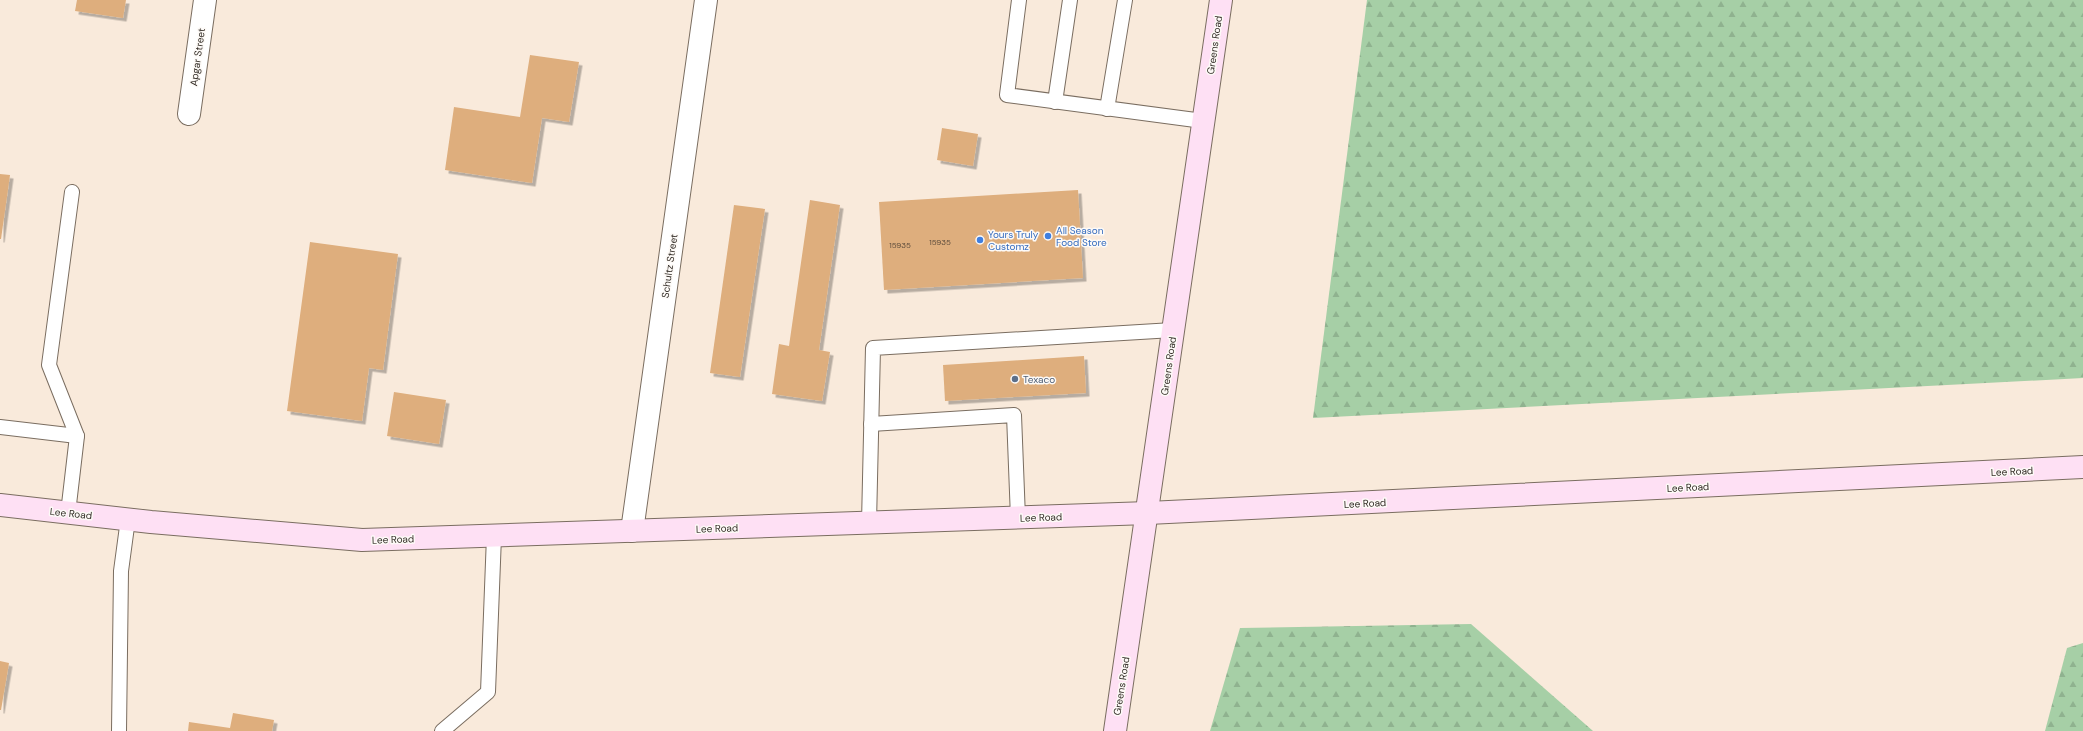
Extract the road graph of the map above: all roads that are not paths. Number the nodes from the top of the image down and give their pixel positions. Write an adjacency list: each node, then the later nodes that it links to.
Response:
1 (205, 0): 9 (street, Apgar Street)
2 (706, 0): 23 (street, Schultz Street)
3 (1019, 0): 7 (lane)
4 (1070, 0): 7 (lane)
5 (1125, 0): 8 (lane)
6 (1221, 0): 10 (main road, Greens Road)
7 (1055, 102): 8 (lane)
8 (1107, 110): 10 (lane)
9 (189, 114)
10 (1203, 121): 12 (main road, Greens Road)
11 (72, 192): 15 (lane)
12 (1174, 330): 13 (lane); 19 (main road, Greens Road)
13 (871, 424): 20 (lane); 22 (lane)
14 (0, 427): 15 (lane)
15 (77, 436): 18 (lane)
16 (2083, 467): 19 (main road, Lee Road)
17 (0, 505): 18 (main road, Lee Road)
18 (68, 513): 21 (main road, Lee Road)
19 (1148, 513): 20 (main road, Lee Road); 27 (main road, Greens Road)
20 (1018, 518): 22 (main road, Lee Road)
21 (128, 519): 24 (main road, Lee Road); 25 (lane)
22 (869, 523): 23 (main road, Lee Road)
23 (632, 531): 24 (main road, Lee Road)
24 (494, 536): 26 (lane)
25 (119, 731)
26 (442, 731)
27 (1115, 731)

